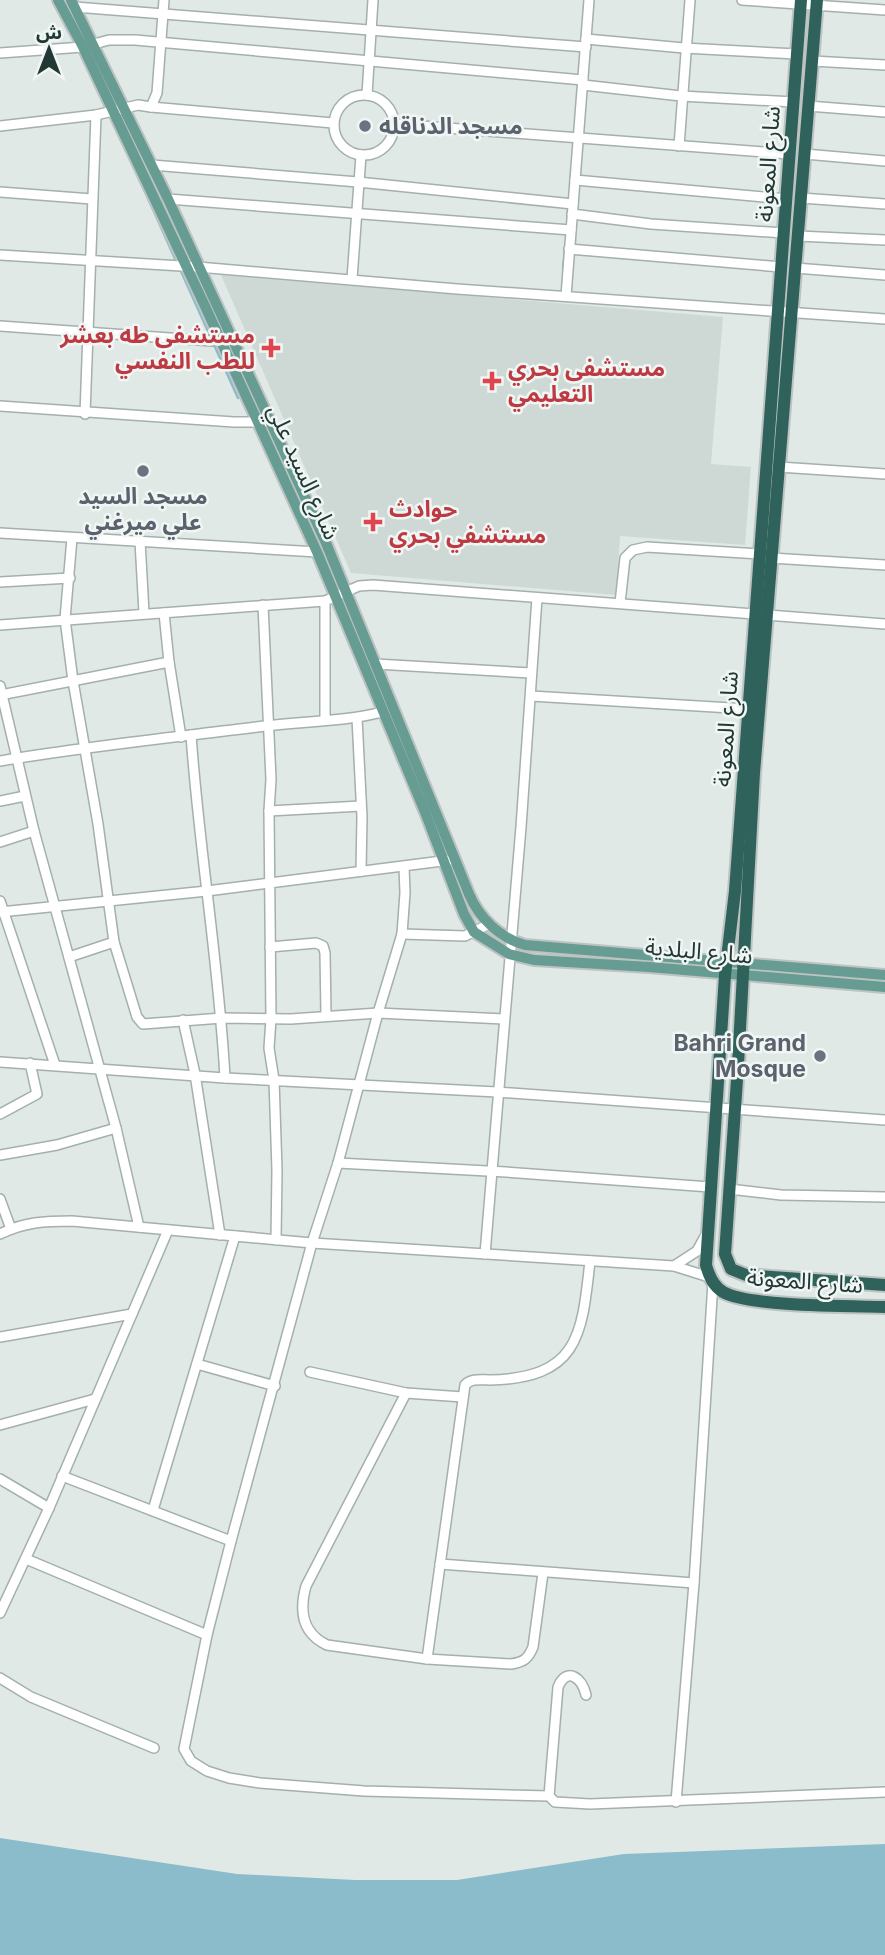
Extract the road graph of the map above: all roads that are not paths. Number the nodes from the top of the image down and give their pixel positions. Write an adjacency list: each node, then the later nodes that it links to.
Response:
1 (58, 0): 15 (main road, شارع السيد علي)
2 (164, 0): 11 (street)
3 (373, 0): 12 (street)
4 (589, 0): 14 (street)
5 (690, 0): 16 (street)
6 (742, 0): 7 (street)
7 (801, 2): 8 (street); 18 (highway, شارع المعونة)
8 (817, 2): 10 (street); 20 (highway, شارع المعونة)
9 (73, 4): 11 (street); 15 (main road, شارع السيد علي)
10 (885, 10)
11 (163, 14): 12 (street); 13 (street)
12 (371, 31): 14 (street); 19 (street)
13 (161, 43): 15 (street); 19 (street); 27 (street)
14 (586, 43): 16 (street); 22 (street)
15 (89, 45): 17 (street); 28 (main road, شارع السيد علي)
16 (684, 48): 18 (street); 24 (street)
17 (0, 53)
18 (797, 54): 25 (highway, شارع المعونة)
19 (369, 61): 22 (street); 23 (street)
20 (812, 61): 21 (street); 26 (highway, شارع المعونة)
21 (885, 65)
22 (583, 83): 24 (street); 34 (street)
23 (367, 95): 31 (street); 32 (street)
24 (681, 96): 25 (street); 35 (street)
25 (794, 102): 36 (highway, شارع المعونة)
26 (808, 106): 29 (street); 37 (highway, شارع المعونة)
27 (151, 107): 28 (street); 31 (street)
28 (119, 109): 30 (street); 40 (main road, شارع السيد علي); 59 (main road, شارع السيد علي)
29 (885, 112)
30 (96, 115): 33 (street); 45 (street)
31 (334, 123): 38 (street)
32 (395, 124): 34 (street); 38 (street)
33 (0, 125)
34 (578, 138): 35 (street); 41 (street)
35 (679, 146): 36 (street)
36 (790, 154): 46 (highway, شارع المعونة)
37 (804, 154): 39 (street); 44 (highway, شارع المعونة)
38 (361, 155): 42 (street)
39 (885, 161)
40 (152, 165): 42 (street); 47 (main road, شارع السيد علي)
41 (575, 180): 46 (street); 48 (street)
42 (358, 182): 48 (street); 50 (street)
43 (0, 192): 45 (street)
44 (801, 198): 49 (street); 54 (highway, شارع المعونة)
45 (92, 199): 58 (street)
46 (786, 199): 53 (highway, شارع المعونة)
47 (168, 200): 50 (street); 59 (main road, شارع السيد علي)
48 (573, 204): 51 (street)
49 (885, 204)
50 (356, 214): 52 (street); 63 (street)
51 (572, 214): 52 (street); 53 (street)
52 (571, 230): 56 (street)
53 (784, 233): 60 (highway, شارع المعونة)
54 (798, 236): 55 (street); 61 (highway, شارع المعونة)
55 (885, 240)
56 (569, 249): 60 (street); 64 (street)
57 (0, 256): 58 (street)
58 (89, 262): 59 (street); 69 (street)
59 (193, 267): 63 (street); 70 (main road, شارع السيد علي); 73 (main road, شارع السيد علي)
60 (781, 267): 65 (highway, شارع المعونة)
61 (795, 268): 62 (street); 66 (highway, شارع المعونة)
62 (885, 275)
63 (352, 279): 64 (street)
64 (566, 296): 65 (street)
65 (778, 312): 66 (street); 80 (highway, شارع المعونة)
66 (792, 312): 67 (street); 74 (highway, شارع المعونة)
67 (885, 319)
68 (0, 326): 69 (street)
69 (87, 334): 70 (street); 72 (street)
70 (220, 340): 73 (main road, شارع السيد علي)
71 (0, 406): 72 (street)
72 (85, 414): 73 (street)
73 (263, 422): 79 (main road, شارع السيد علي); 84 (main road, شارع السيد علي)
74 (779, 467): 75 (street); 80 (highway, شارع المعونة)
75 (885, 474)
76 (0, 533): 77 (street)
77 (72, 538): 78 (street); 82 (street)
78 (140, 541): 79 (street); 89 (street)
79 (317, 552): 86 (main road, شارع السيد علي)
80 (766, 556): 81 (street); 87 (street); 91 (highway, شارع المعونة)
81 (885, 565)
82 (70, 578): 83 (street); 92 (street)
83 (0, 582)
84 (346, 591): 85 (street); 86 (street); 96 (main road, شارع السيد علي)
85 (537, 598): 87 (street); 97 (street)
86 (330, 599): 88 (street); 102 (main road, شارع السيد علي); 104 (street)
87 (620, 603): 91 (street)
88 (263, 605): 90 (street); 105 (street)
89 (144, 613): 90 (street); 92 (street)
90 (164, 613): 95 (street)
91 (761, 615): 93 (street); 101 (highway, شارع المعونة); 135 (highway, شارع المعونة)
92 (65, 619): 94 (street); 98 (street)
93 (885, 624)
94 (0, 625)
95 (169, 662): 98 (street); 106 (street)
96 (376, 664): 97 (street); 116 (main road, شارع السيد علي)
97 (531, 673): 100 (street)
98 (73, 681): 99 (street); 107 (street)
99 (1, 692): 108 (street)
100 (531, 696): 101 (street); 128 (street)
101 (748, 709): 134 (highway, شارع المعونة)
102 (382, 712): 103 (street); 116 (main road, شارع السيد علي)
103 (357, 718): 104 (street); 112 (street)
104 (325, 720): 105 (street)
105 (269, 725): 106 (street); 113 (street)
106 (186, 736): 107 (street); 120 (street)
107 (85, 748): 108 (street); 122 (street)
108 (16, 759): 109 (street); 110 (street)
109 (0, 761)
110 (25, 796): 111 (street); 114 (street)
111 (0, 801)
112 (361, 806): 113 (street); 118 (street)
113 (269, 811): 119 (street)
114 (34, 831): 115 (street); 123 (street)
115 (0, 842)
116 (449, 860): 117 (street); 125 (main road, شارع السيد علي); 126 (main road, شارع السيد علي)
117 (404, 867): 118 (street); 127 (street)
118 (361, 871): 119 (street)
119 (269, 881): 120 (street); 130 (street)
120 (207, 891): 122 (street); 140 (street)
121 (0, 901): 124 (street)
122 (107, 901): 123 (street); 129 (street)
123 (55, 906): 124 (street); 132 (street)
124 (2, 912): 146 (street)
125 (489, 924): 126 (street); 128 (main road, شارع السيد علي)
126 (474, 932): 127 (street); 131 (main road)
127 (402, 934): 138 (street)
128 (510, 939): 131 (street); 133 (main road, شارع البلدية)
129 (114, 942): 132 (street); 143 (street)
130 (270, 947): 139 (street); 141 (street)
131 (509, 954): 133 (main road, شارع البلدية); 142 (street)
132 (69, 957): 147 (street)
133 (649, 961): 134 (main road, شارع البلدية)
134 (726, 968): 135 (main road, شارع البلدية); 153 (highway, شارع المعونة)
135 (744, 970): 136 (main road, شارع البلدية); 137 (main road, شارع البلدية); 154 (highway, شارع المعونة)
136 (885, 975)
137 (885, 987)
138 (378, 1013): 139 (street); 142 (street); 151 (street)
139 (326, 1015): 141 (street)
140 (222, 1018): 141 (street); 143 (street); 149 (street)
141 (271, 1019): 150 (street)
142 (504, 1019): 152 (street)
143 (183, 1020): 148 (street)
144 (0, 1062): 145 (street)
145 (30, 1063): 146 (street); 155 (street)
146 (55, 1065): 147 (street)
147 (99, 1068): 148 (street); 157 (street)
148 (195, 1074): 149 (street); 170 (street)
149 (225, 1078): 150 (street)
150 (274, 1080): 151 (street); 172 (street)
151 (360, 1083): 152 (street); 159 (street)
152 (497, 1092): 153 (street); 160 (street)
153 (717, 1109): 154 (street); 161 (highway, شارع المعونة)
154 (735, 1110): 156 (street); 162 (highway, شارع المعونة)
155 (0, 1114)
156 (885, 1120)
157 (116, 1128): 158 (street); 165 (street)
158 (0, 1155)
159 (338, 1163): 160 (street); 173 (street)
160 (493, 1172): 161 (street); 174 (street)
161 (710, 1187): 168 (highway, شارع المعونة)
162 (729, 1189): 163 (street); 178 (highway, شارع المعونة)
163 (885, 1197)
164 (0, 1199): 166 (street)
165 (139, 1227): 166 (street); 167 (street)
166 (11, 1229): 169 (street)
167 (168, 1230): 170 (street); 180 (street)
168 (708, 1232): 176 (street); 177 (highway, شارع المعونة)
169 (0, 1234)
170 (220, 1235): 171 (street)
171 (235, 1236): 172 (street); 182 (street)
172 (276, 1240): 173 (street)
173 (312, 1243): 174 (street); 184 (street)
174 (485, 1254): 175 (street)
175 (590, 1261): 176 (street); 186 (street)
176 (674, 1266): 177 (street)
177 (711, 1280): 179 (highway, شارع المعونة); 197 (street)
178 (885, 1284)
179 (885, 1307)
180 (132, 1314): 181 (street); 187 (street)
181 (0, 1337)
182 (197, 1364): 184 (street); 192 (street)
183 (310, 1372): 185 (street)
184 (275, 1386): 193 (street)
185 (406, 1394): 186 (street); 200 (street)
186 (463, 1397): 195 (street)
187 (96, 1399): 188 (street); 189 (street)
188 (0, 1425)
189 (62, 1476): 191 (street); 192 (street)
190 (0, 1479): 191 (street)
191 (49, 1508): 194 (street)
192 (153, 1510): 193 (street)
193 (231, 1541): 199 (street)
194 (26, 1559): 198 (street); 199 (street)
195 (440, 1564): 196 (street); 200 (street)
196 (543, 1573): 197 (street); 200 (street)
197 (694, 1583): 206 (street)
198 (0, 1613)
199 (207, 1636): 205 (street)
200 (426, 1659)
201 (0, 1678): 203 (street)
202 (586, 1695): 205 (street)
203 (154, 1748)
204 (885, 1792): 206 (street)
205 (549, 1796): 206 (street)
206 (676, 1802)

